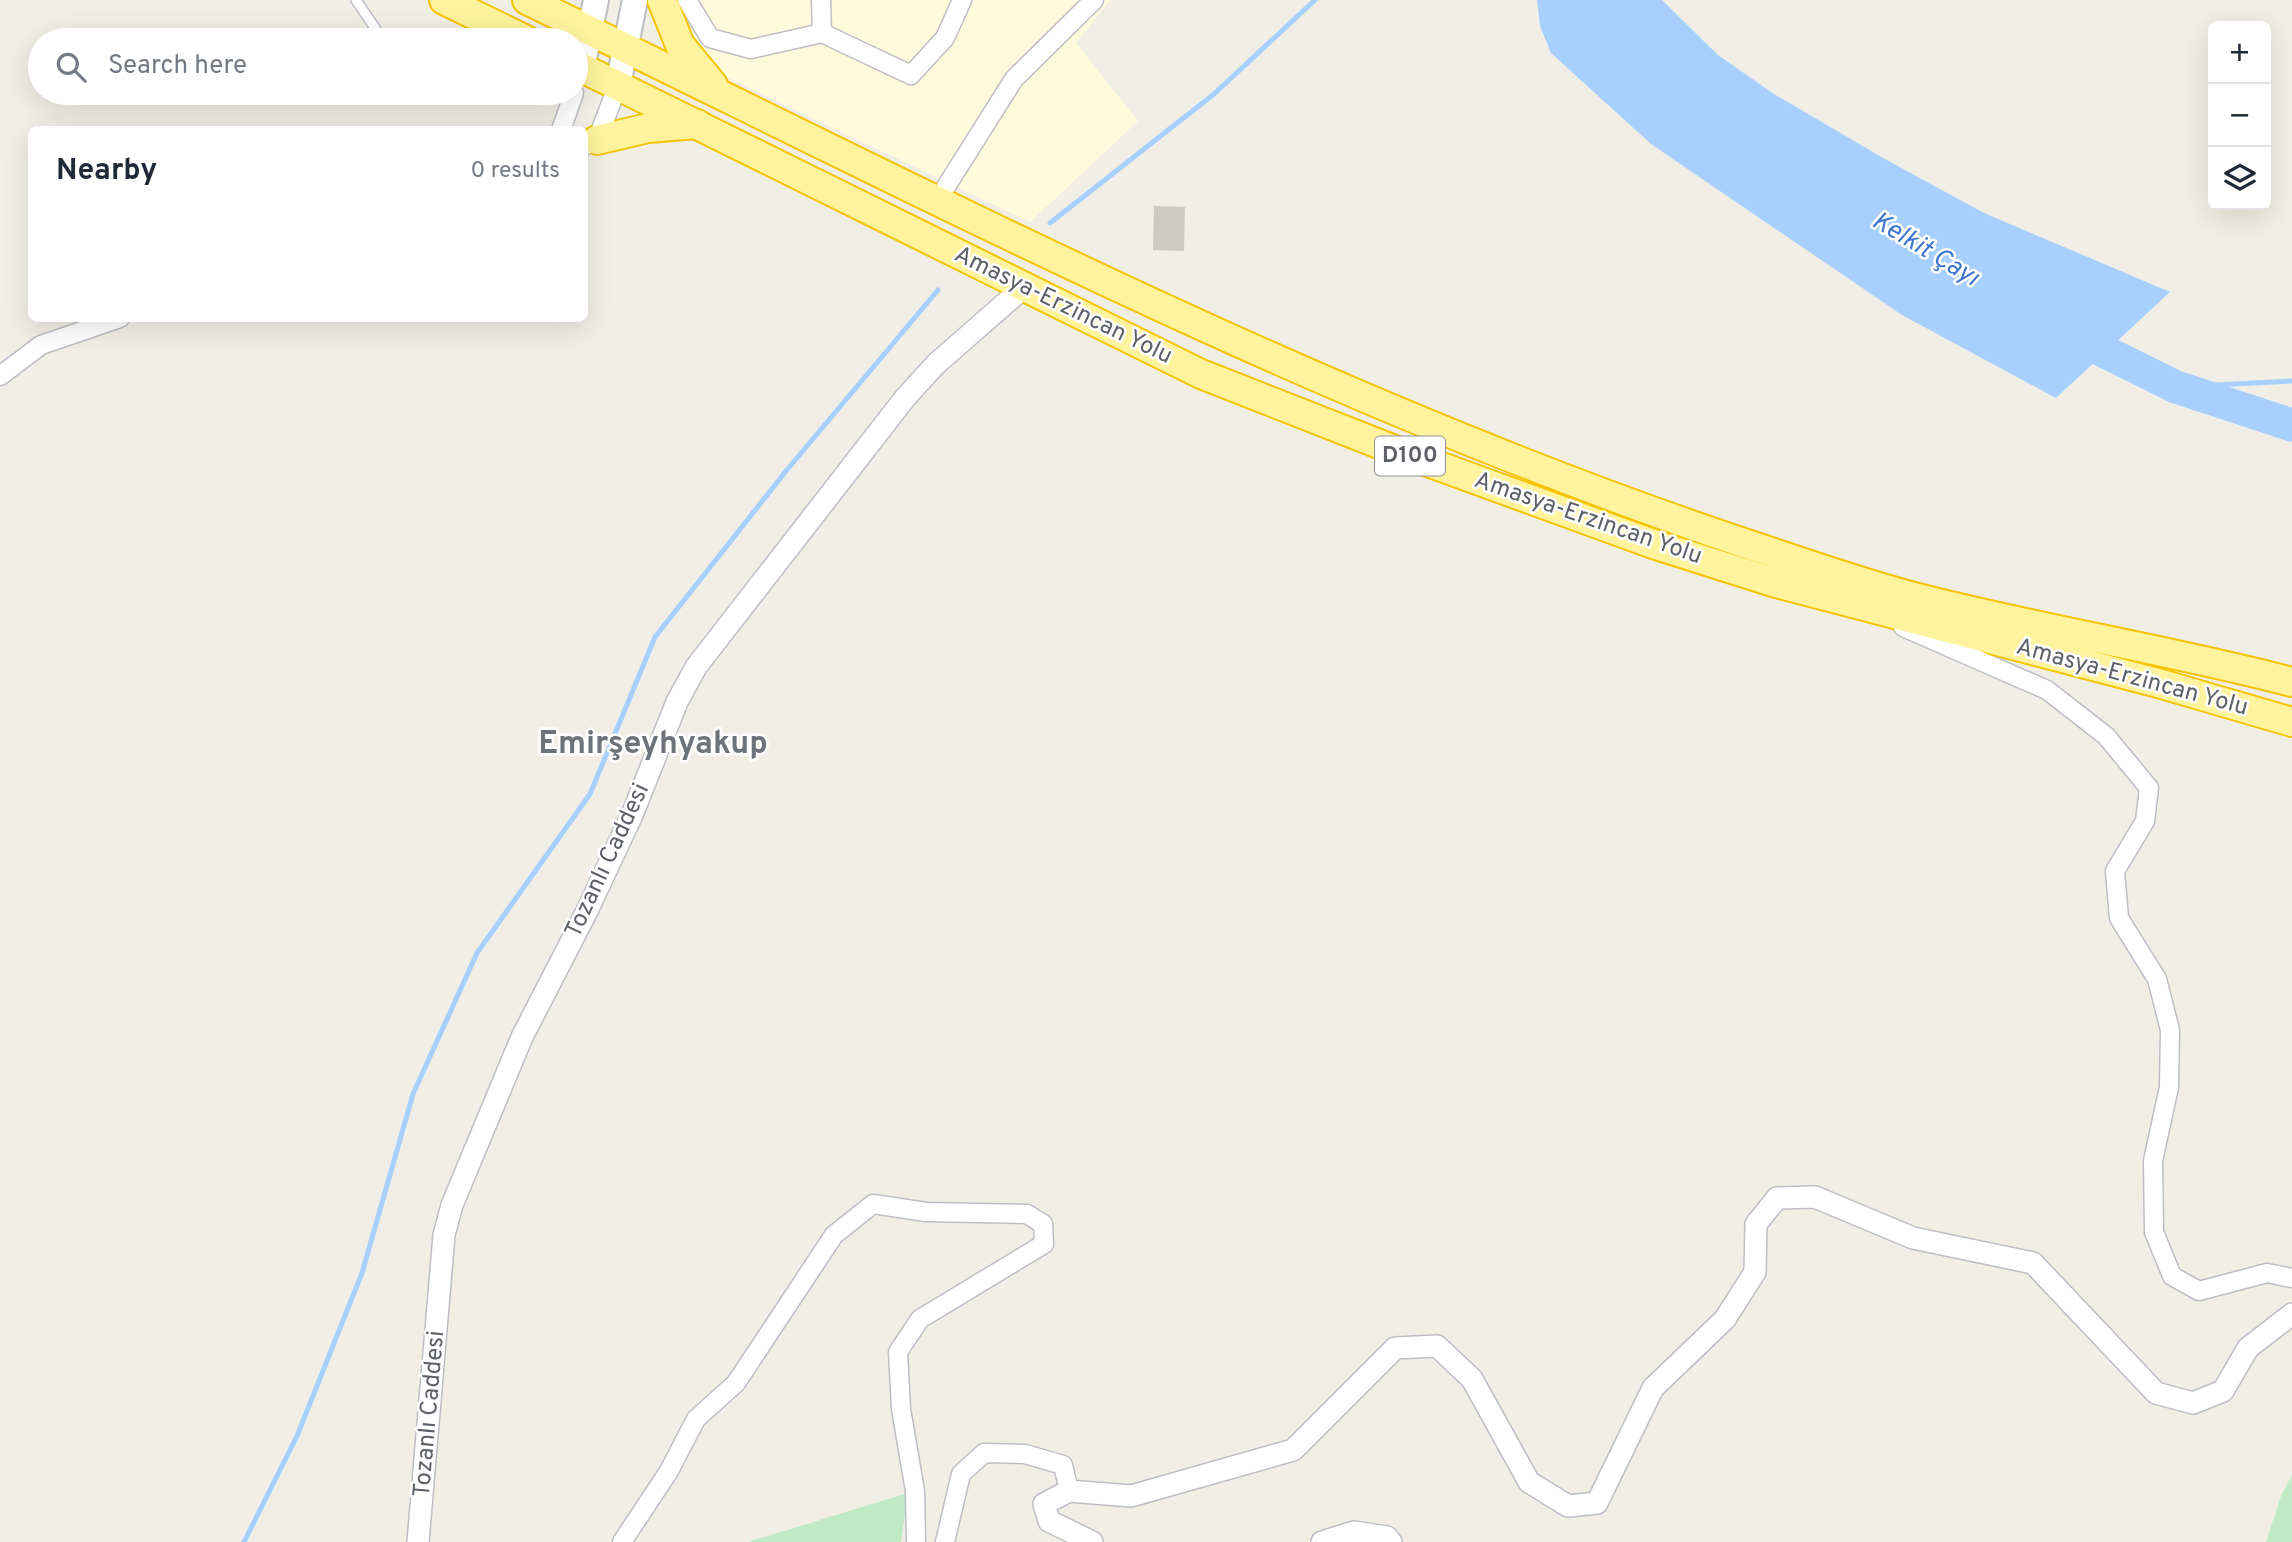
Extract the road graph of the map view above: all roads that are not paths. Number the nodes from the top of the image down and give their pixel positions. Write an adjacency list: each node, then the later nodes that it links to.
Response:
1 (356, 0): 11 (lane)
2 (444, 0): 12 (highway)
3 (527, 0): 13 (highway, D100)
4 (596, 0): 14 (main road)
5 (635, 0): 17 (main road)
6 (662, 0): 20 (highway)
7 (687, 0): 15 (street)
8 (821, 0): 15 (street)
9 (962, 0): 15 (street)
10 (1094, 0): 25 (street)
11 (375, 28)
12 (494, 28)
13 (585, 28)
14 (589, 30): 16 (main road); 17 (highway, D100)
15 (822, 33)
16 (588, 34)
17 (625, 48): 19 (main road); 20 (highway, D100)
18 (588, 80): 19 (highway, Amasya-Erzincan Yolu / D100)
19 (618, 85): 22 (highway, Amasya-Erzincan Yolu / D100); 24 (street)
20 (722, 96): 25 (highway, D100)
21 (569, 105): 23 (street)
22 (698, 124): 24 (highway); 26 (highway, Amasya-Erzincan Yolu / D100)
23 (562, 126)
24 (591, 143)
25 (937, 201): 30 (highway, D100)
26 (1024, 287): 29 (highway, Amasya-Erzincan Yolu / D100); 35 (street, Tozanlı Caddesi)
27 (108, 322): 28 (street)
28 (0, 376)
29 (1852, 603): 31 (highway, Amasya-Erzincan Yolu / D100); 32 (street)
30 (2292, 682)
31 (2292, 723)
32 (2292, 1278)
33 (2292, 1314): 34 (street)
34 (1069, 1491): 38 (street); 39 (street)
35 (418, 1542)
36 (622, 1542): 37 (street)
37 (916, 1542)
38 (945, 1542)
39 (1093, 1542)
40 (1322, 1542): 41 (street)
41 (1391, 1542)

